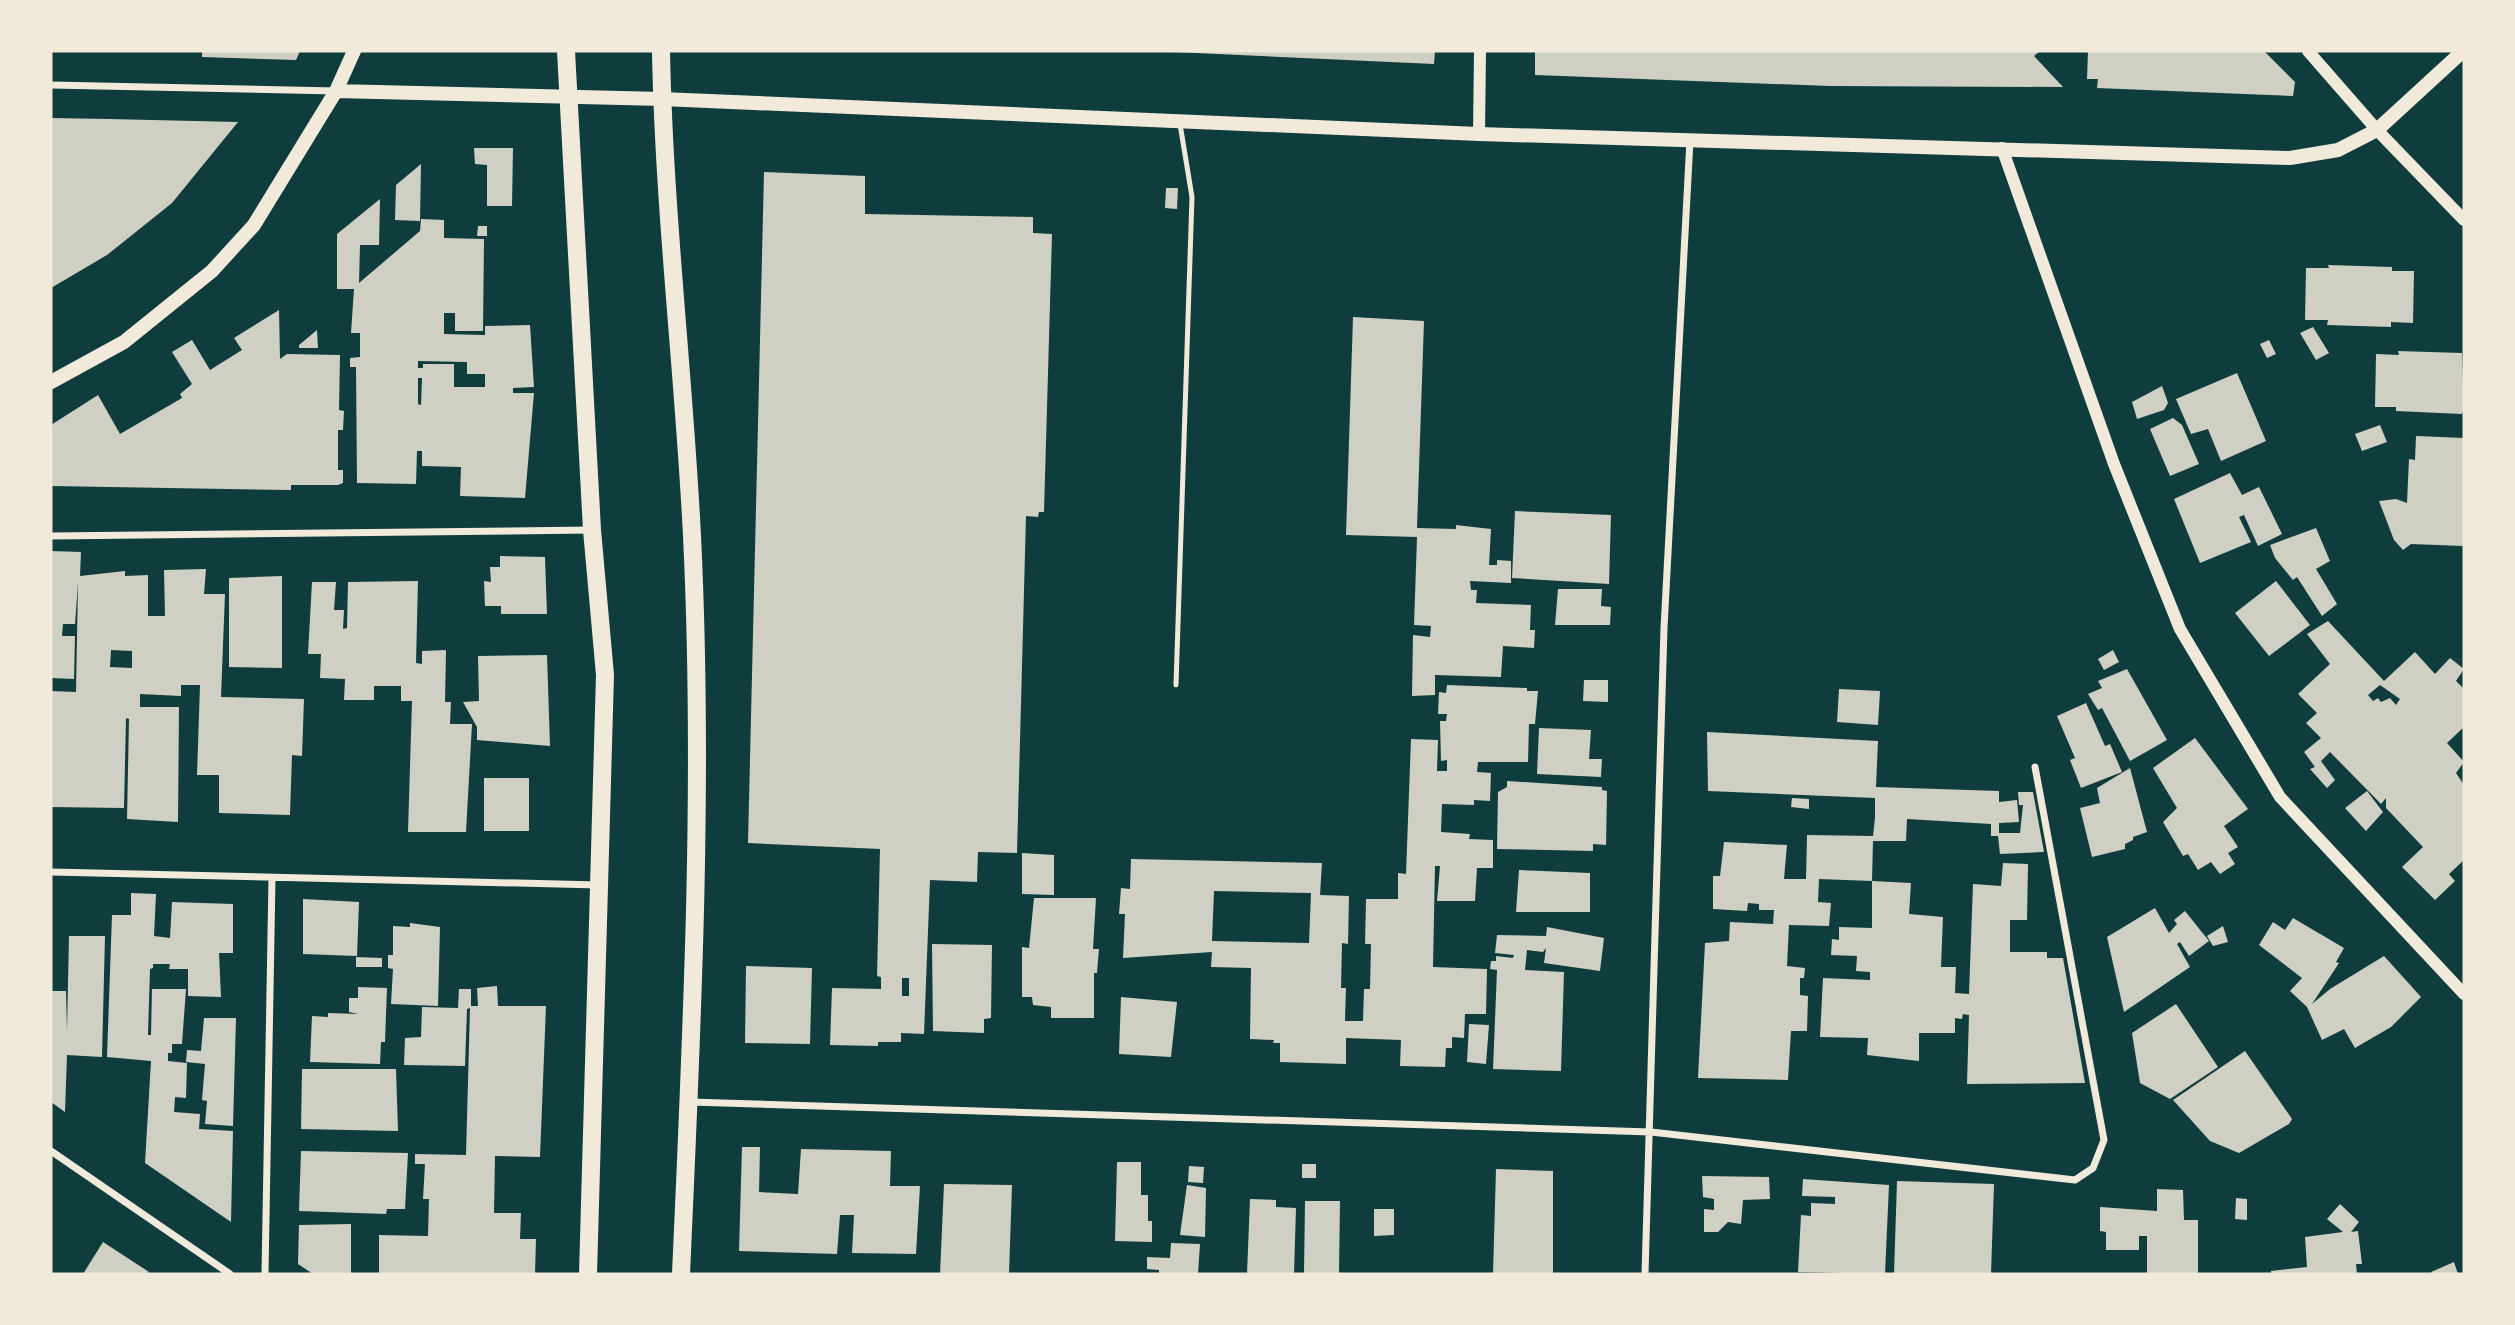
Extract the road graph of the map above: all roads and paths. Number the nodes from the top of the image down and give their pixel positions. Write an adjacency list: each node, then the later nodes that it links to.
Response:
1 (354, 51): 8 (main road)
2 (566, 51): 9 (main road)
3 (661, 51): 10 (main road)
4 (1480, 51): 13 (street)
5 (2308, 51): 12 (street)
6 (2463, 51): 12 (main road)
7 (51, 85): 8 (street)
8 (336, 91): 9 (main road); 17 (main road)
9 (569, 97): 10 (main road); 18 (main road)
10 (662, 99): 11 (main road); 26 (main road)
11 (1179, 121): 13 (main road); 20 (lane)
12 (2377, 130): 15 (main road); 16 (street)
13 (1479, 134): 14 (main road)
14 (1690, 139): 15 (main road); 27 (street)
15 (2002, 148): 25 (street)
16 (2464, 220)
17 (51, 382)
18 (592, 530): 19 (street); 24 (main road)
19 (51, 536)
20 (1176, 685)
21 (2035, 767): 27 (street)
22 (51, 872): 23 (street)
23 (272, 878): 24 (street); 30 (street)
24 (598, 885): 31 (main road)
25 (2464, 994)
26 (688, 1102): 27 (street); 32 (main road)
27 (1651, 1132): 33 (street)
28 (51, 1151): 29 (street)
29 (230, 1274)
30 (265, 1274)
31 (588, 1274)
32 (681, 1274)
33 (1646, 1274)

